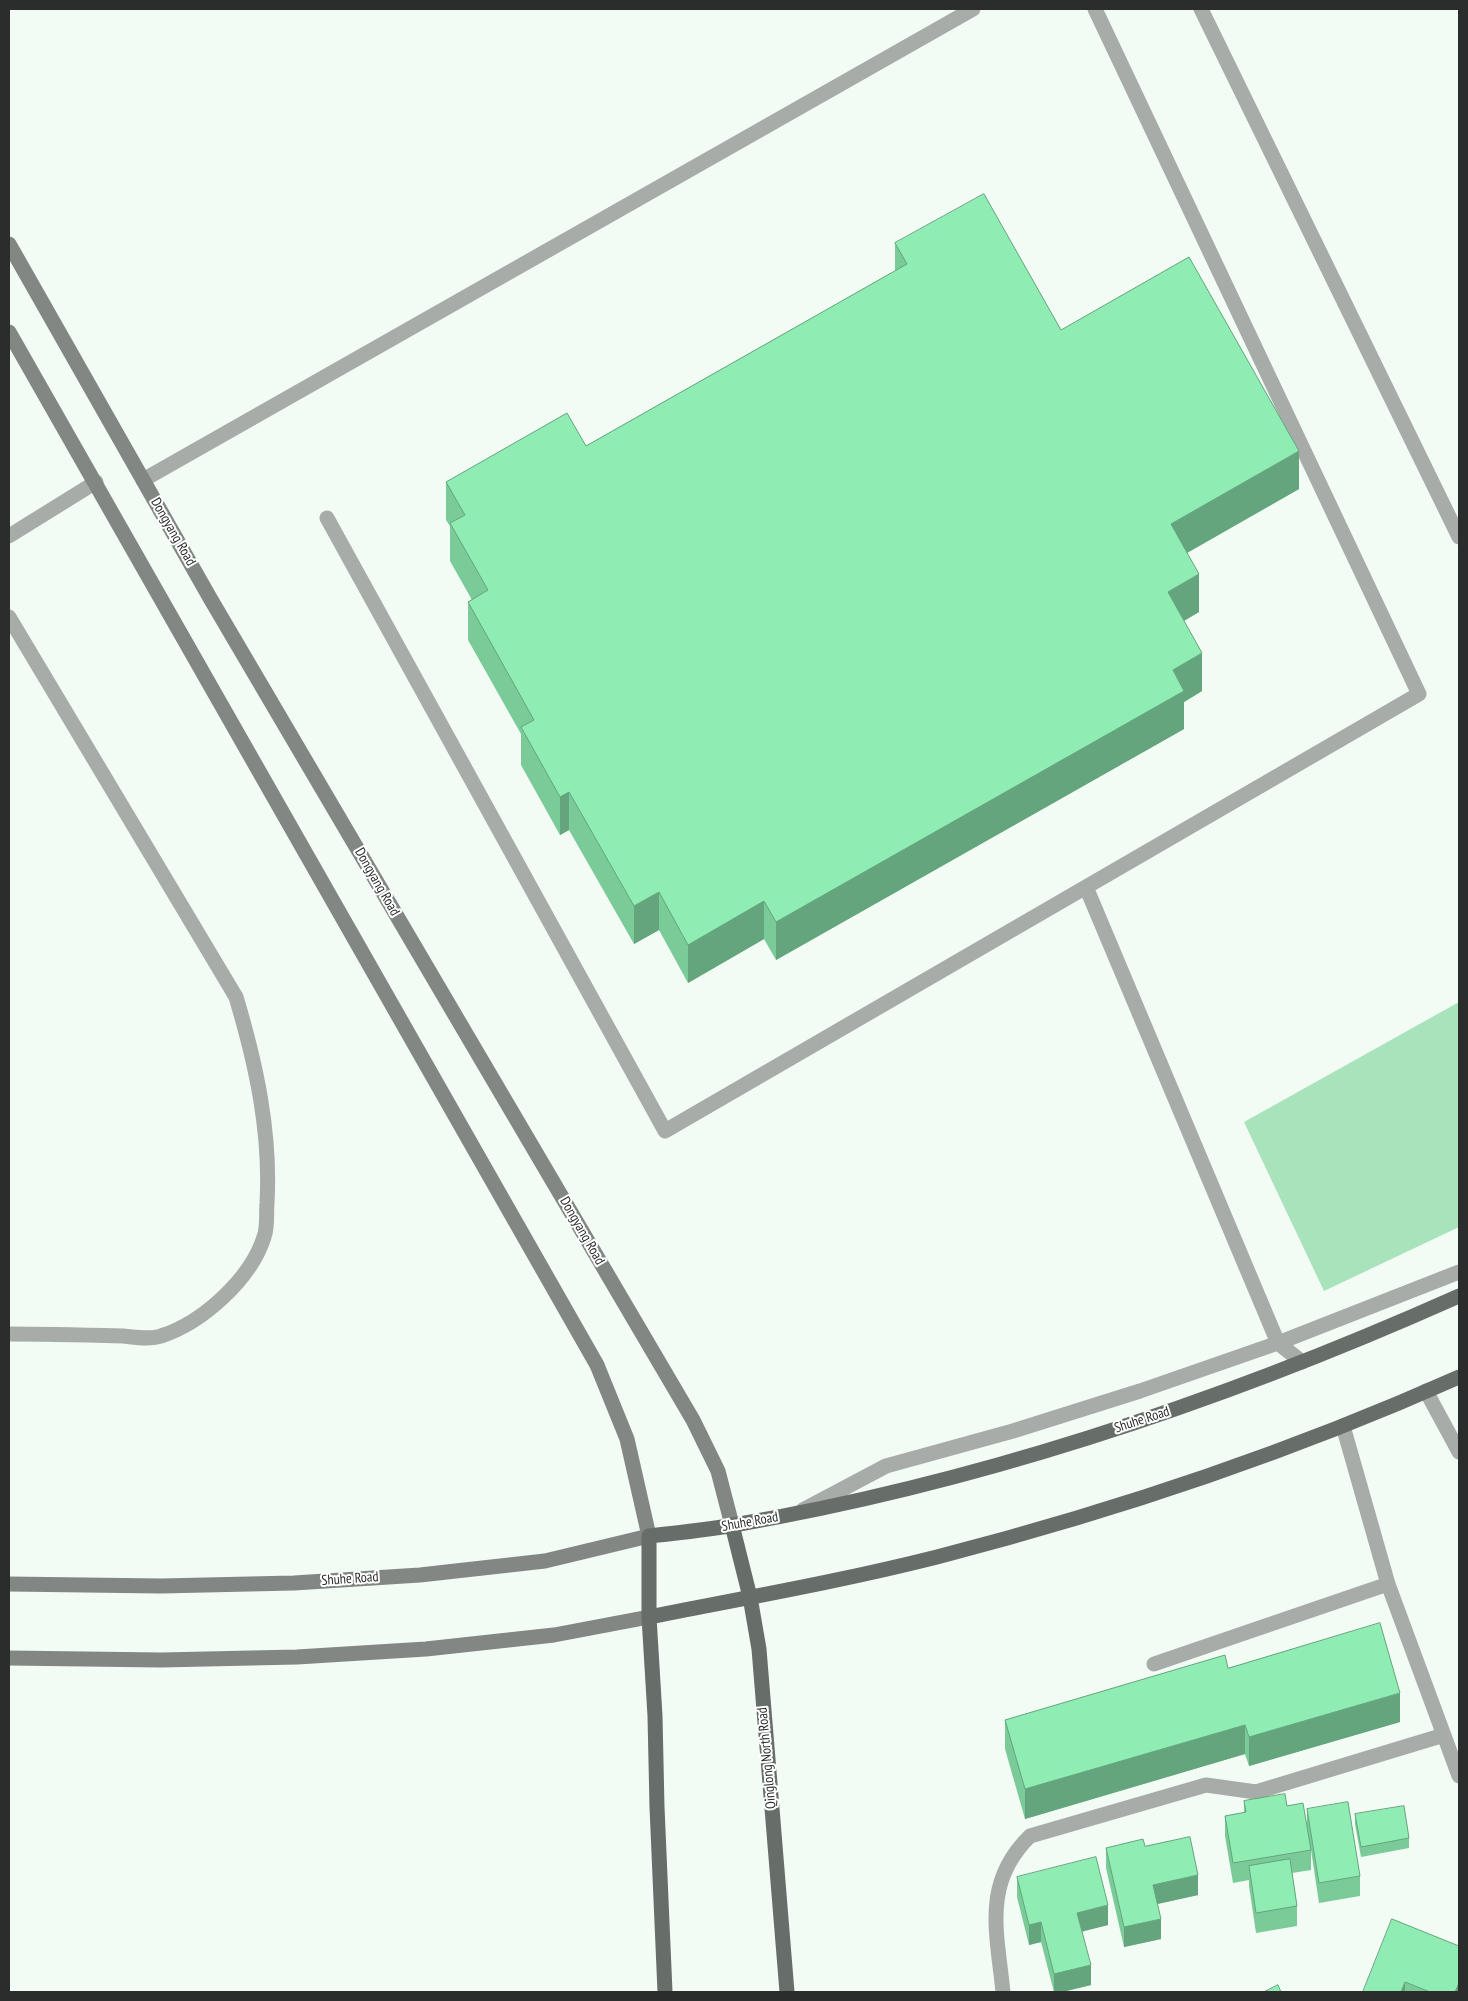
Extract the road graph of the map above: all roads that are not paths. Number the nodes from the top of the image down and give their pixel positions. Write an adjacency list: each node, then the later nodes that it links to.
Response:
1 (973, 9): 6 (lane)
2 (1095, 9): 12 (lane)
3 (1201, 9): 10 (lane)
4 (9, 244): 6 (main road, Dongyang Road)
5 (9, 332): 7 (main road)
6 (143, 480): 23 (main road, Dongyang Road)
7 (96, 482): 9 (lane); 24 (main road)
8 (327, 518): 12 (lane)
9 (9, 536)
10 (1459, 537)
11 (9, 617): 15 (lane)
12 (1086, 887): 16 (lane)
13 (1459, 1272): 16 (lane)
14 (1459, 1296): 17 (main road, Shuhe Road)
15 (9, 1334)
16 (1278, 1343): 17 (lane); 22 (lane)
17 (1302, 1362): 22 (main road, Shuhe Road)
18 (1459, 1377): 19 (main road)
19 (1426, 1391): 20 (main road); 21 (lane)
20 (1343, 1426): 26 (lane); 27 (main road)
21 (1459, 1452)
22 (795, 1514): 23 (main road, Shuhe Road)
23 (732, 1526): 24 (main road, Shuhe Road); 27 (main road, Qinglong North Road)
24 (649, 1536): 25 (main road, Shuhe Road); 28 (main road)
25 (9, 1584)
26 (1388, 1584): 30 (lane); 31 (lane)
27 (750, 1598): 28 (main road); 34 (main road, Qinglong North Road)
28 (649, 1617): 29 (main road); 33 (main road)
29 (9, 1658)
30 (1154, 1664)
31 (1444, 1734): 32 (lane); 35 (lane)
32 (1459, 1776)
33 (665, 1992)
34 (787, 1992)
35 (1003, 1992)

